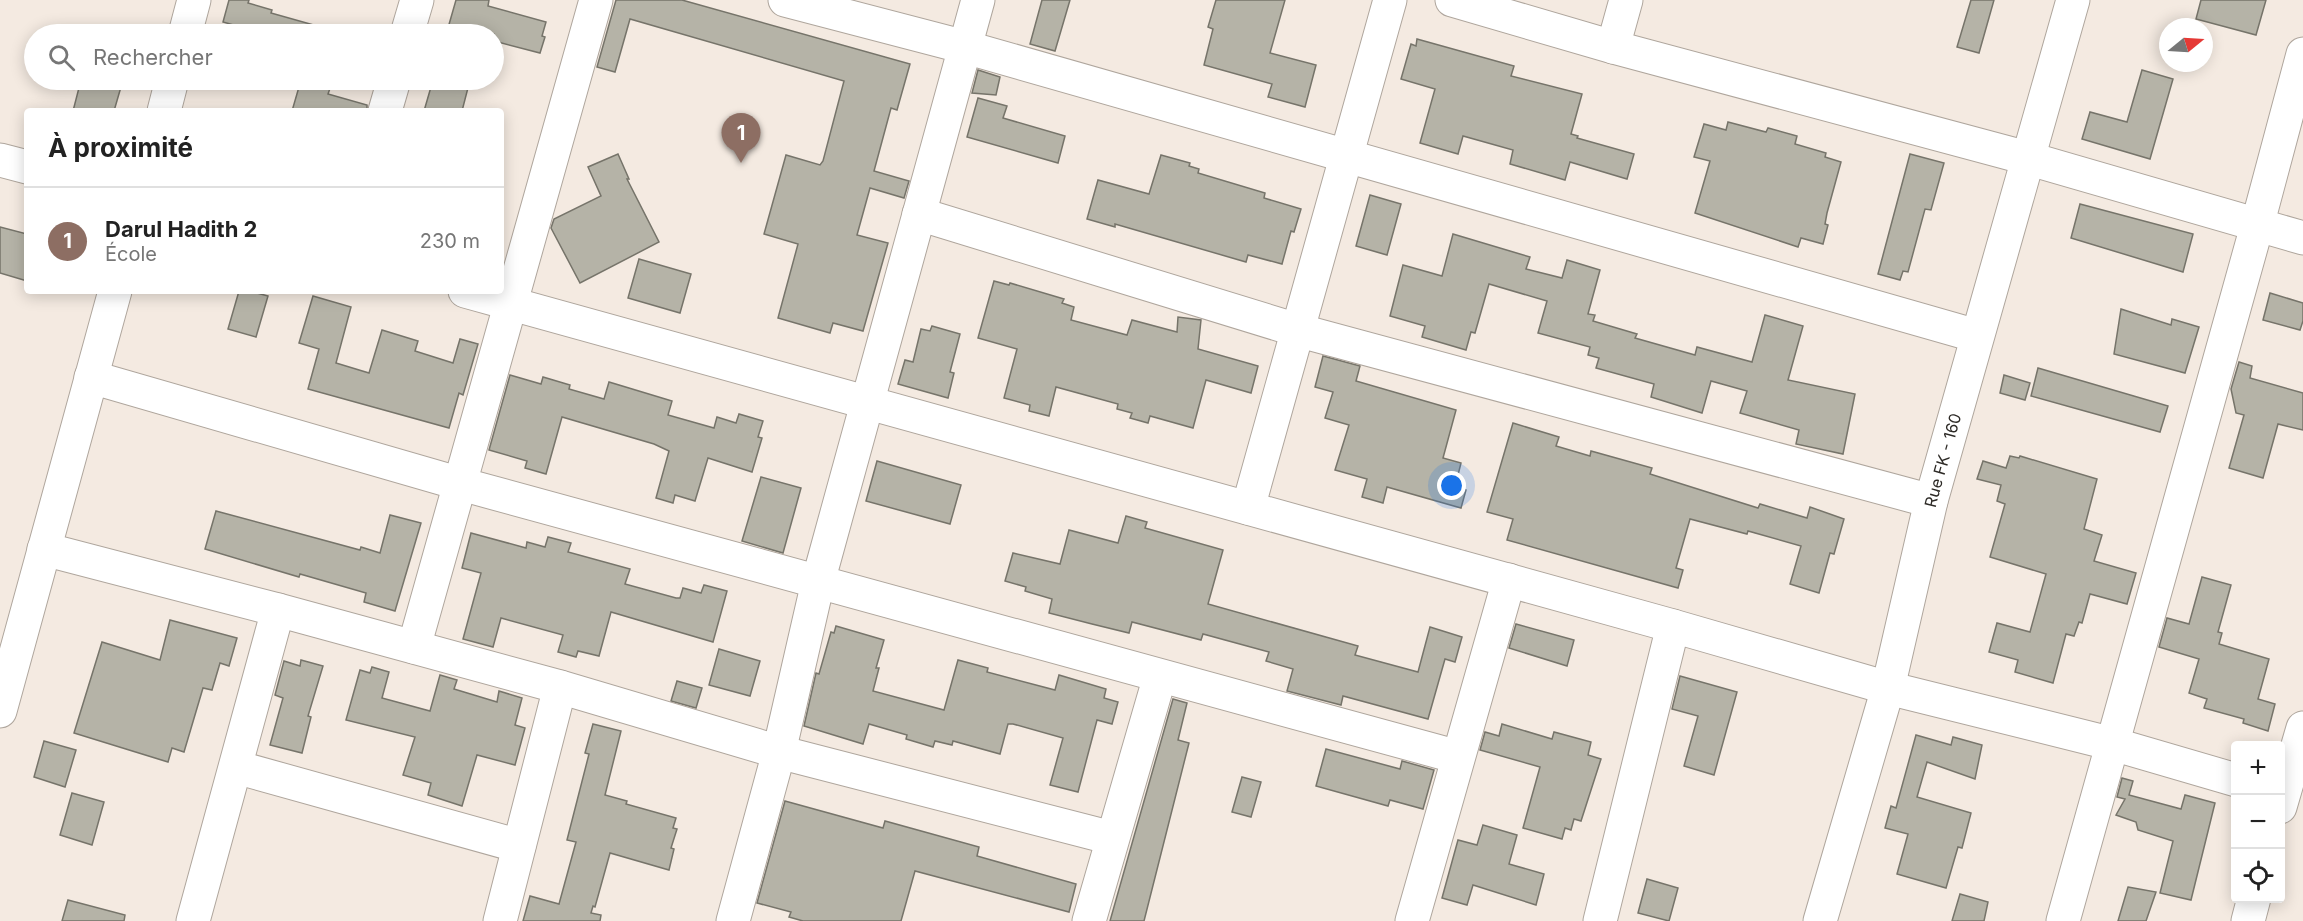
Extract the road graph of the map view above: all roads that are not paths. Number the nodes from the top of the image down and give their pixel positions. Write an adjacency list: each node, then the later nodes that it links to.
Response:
1 (194, 0): 10 (street)
2 (417, 0): 11 (street)
3 (596, 0): 28 (street)
4 (785, 0): 12 (street)
5 (978, 0): 12 (street)
6 (1390, 0): 19 (street)
7 (1452, 0): 13 (street)
8 (1626, 0): 13 (street)
9 (2073, 0): 20 (street, Rue FK - 160)
10 (188, 24)
11 (410, 24)
12 (965, 47): 19 (street); 23 (street)
13 (1613, 47): 20 (street)
14 (2303, 54): 24 (street)
15 (169, 90): 17 (street)
16 (391, 90): 18 (street)
17 (165, 108)
18 (386, 108)
19 (1346, 157): 29 (street); 30 (street)
20 (2027, 158): 24 (street); 30 (street, Rue FK - 160)
21 (0, 160): 22 (street)
22 (24, 166)
23 (919, 214): 29 (street); 32 (street)
24 (2257, 226): 25 (street); 47 (street)
25 (2303, 238)
26 (114, 294): 31 (street)
27 (476, 294): 28 (street)
28 (511, 304): 32 (street); 33 (street)
29 (1297, 330): 34 (street); 35 (street)
30 (1977, 336): 34 (street, Rue FK - 160)
31 (91, 377): 33 (street); 36 (street)
32 (867, 402): 35 (street); 38 (street)
33 (461, 484): 38 (street); 41 (street)
34 (1931, 501): 44 (street, Rue FK - 160)
35 (1248, 508): 37 (street)
36 (44, 549): 39 (street); 45 (street)
37 (1509, 580): 40 (street); 49 (street)
38 (818, 582): 42 (street); 48 (street)
39 (278, 610): 41 (street); 50 (street)
40 (1673, 626): 44 (street); 61 (street)
41 (414, 647): 43 (street)
42 (1160, 676): 49 (street); 53 (street)
43 (560, 687): 48 (street); 54 (street)
44 (1888, 688): 47 (street); 62 (street, Rue FK - 160)
45 (0, 711)
46 (2303, 728): 52 (street)
47 (2113, 744): 51 (street); 63 (street)
48 (779, 752): 53 (street); 58 (street)
49 (1458, 757): 60 (street)
50 (236, 767): 54 (street); 56 (street)
51 (2231, 779)
52 (2287, 798)
53 (1112, 838): 59 (street)
54 (519, 846): 57 (street)
55 (2253, 903): 64 (street)
56 (193, 921)
57 (500, 921)
58 (733, 921)
59 (1089, 921)
60 (1412, 921)
61 (1600, 921)
62 (1820, 921)
63 (2063, 921)
64 (2248, 921)

